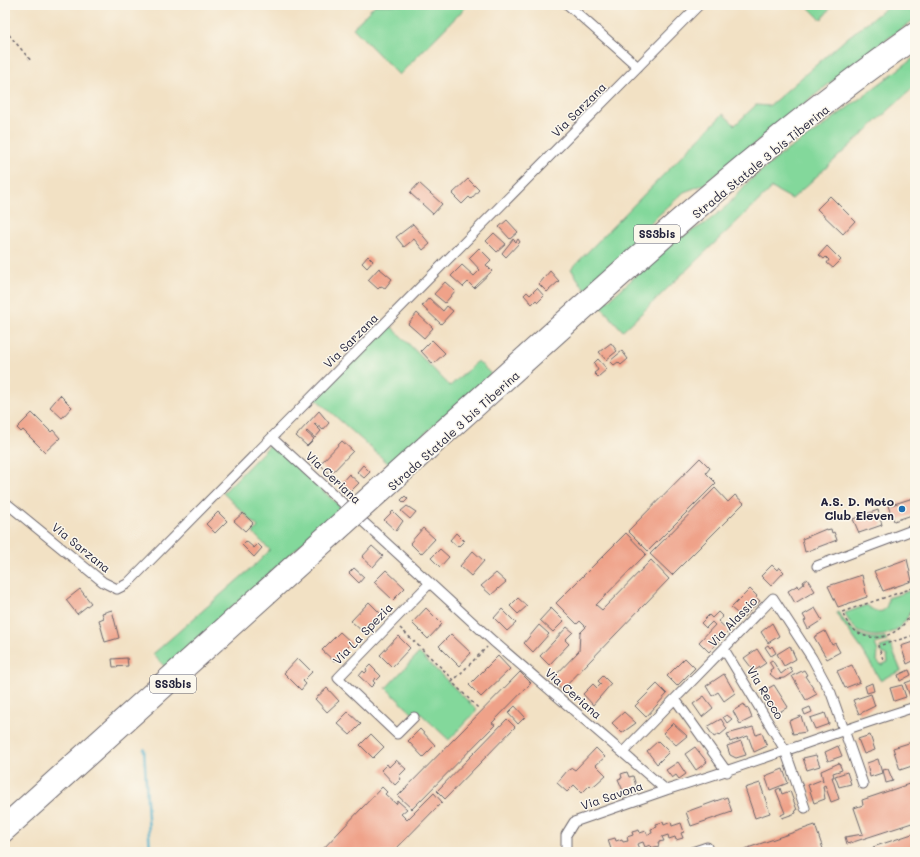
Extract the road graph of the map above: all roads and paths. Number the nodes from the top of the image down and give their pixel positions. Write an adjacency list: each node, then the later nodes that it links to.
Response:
1 (568, 5): 7 (street)
2 (699, 5): 7 (street, Via Sarzana)
3 (915, 29): 5 (highway, Strada Statale 3 bis Tiberina / SS3bis)
4 (5, 30): 6 (path)
5 (910, 42): 10 (highway, Strada Statale 3 bis Tiberina / SS3bis, bridge)
6 (32, 62)
7 (638, 67): 8 (street, Via Sarzana)
8 (272, 438): 9 (street, Via Sarzana); 13 (street, Via Ceriana)
9 (5, 502)
10 (336, 529): 32 (highway, Strada Statale 3 bis Tiberina / SS3bis); 33 (highway, Strada Statale 3 bis Tiberina / SS3bis)
11 (915, 529): 12 (street)
12 (818, 566)
13 (429, 584): 15 (street, Via La Spezia); 17 (street, Via Ceriana)
14 (915, 601): 14 (path)
15 (393, 621): 20 (path); 24 (street, Via La Spezia)
16 (915, 635): 19 (path)
17 (493, 641): 20 (path); 27 (street, Via Ceriana)
18 (724, 649): 21 (street, Via Alassio); 25 (street, Via Alassio); 26 (street, Via Recco)
19 (883, 659)
20 (454, 680): 23 (path)
21 (675, 699): 27 (street, Via Alassio); 28 (street)
22 (915, 707): 25 (street)
23 (478, 708)
24 (414, 717)
25 (844, 729): 26 (street); 29 (street)
26 (785, 750): 28 (street); 31 (street, Via Recco)
27 (623, 752): 30 (street, Via Ceriana)
28 (727, 772): 30 (street)
29 (863, 784)
30 (666, 790): 34 (street, Via Savona)
31 (805, 808)
32 (5, 821)
33 (5, 835)
34 (566, 852)
35 (692, 852): 36 (street)
36 (708, 852)

